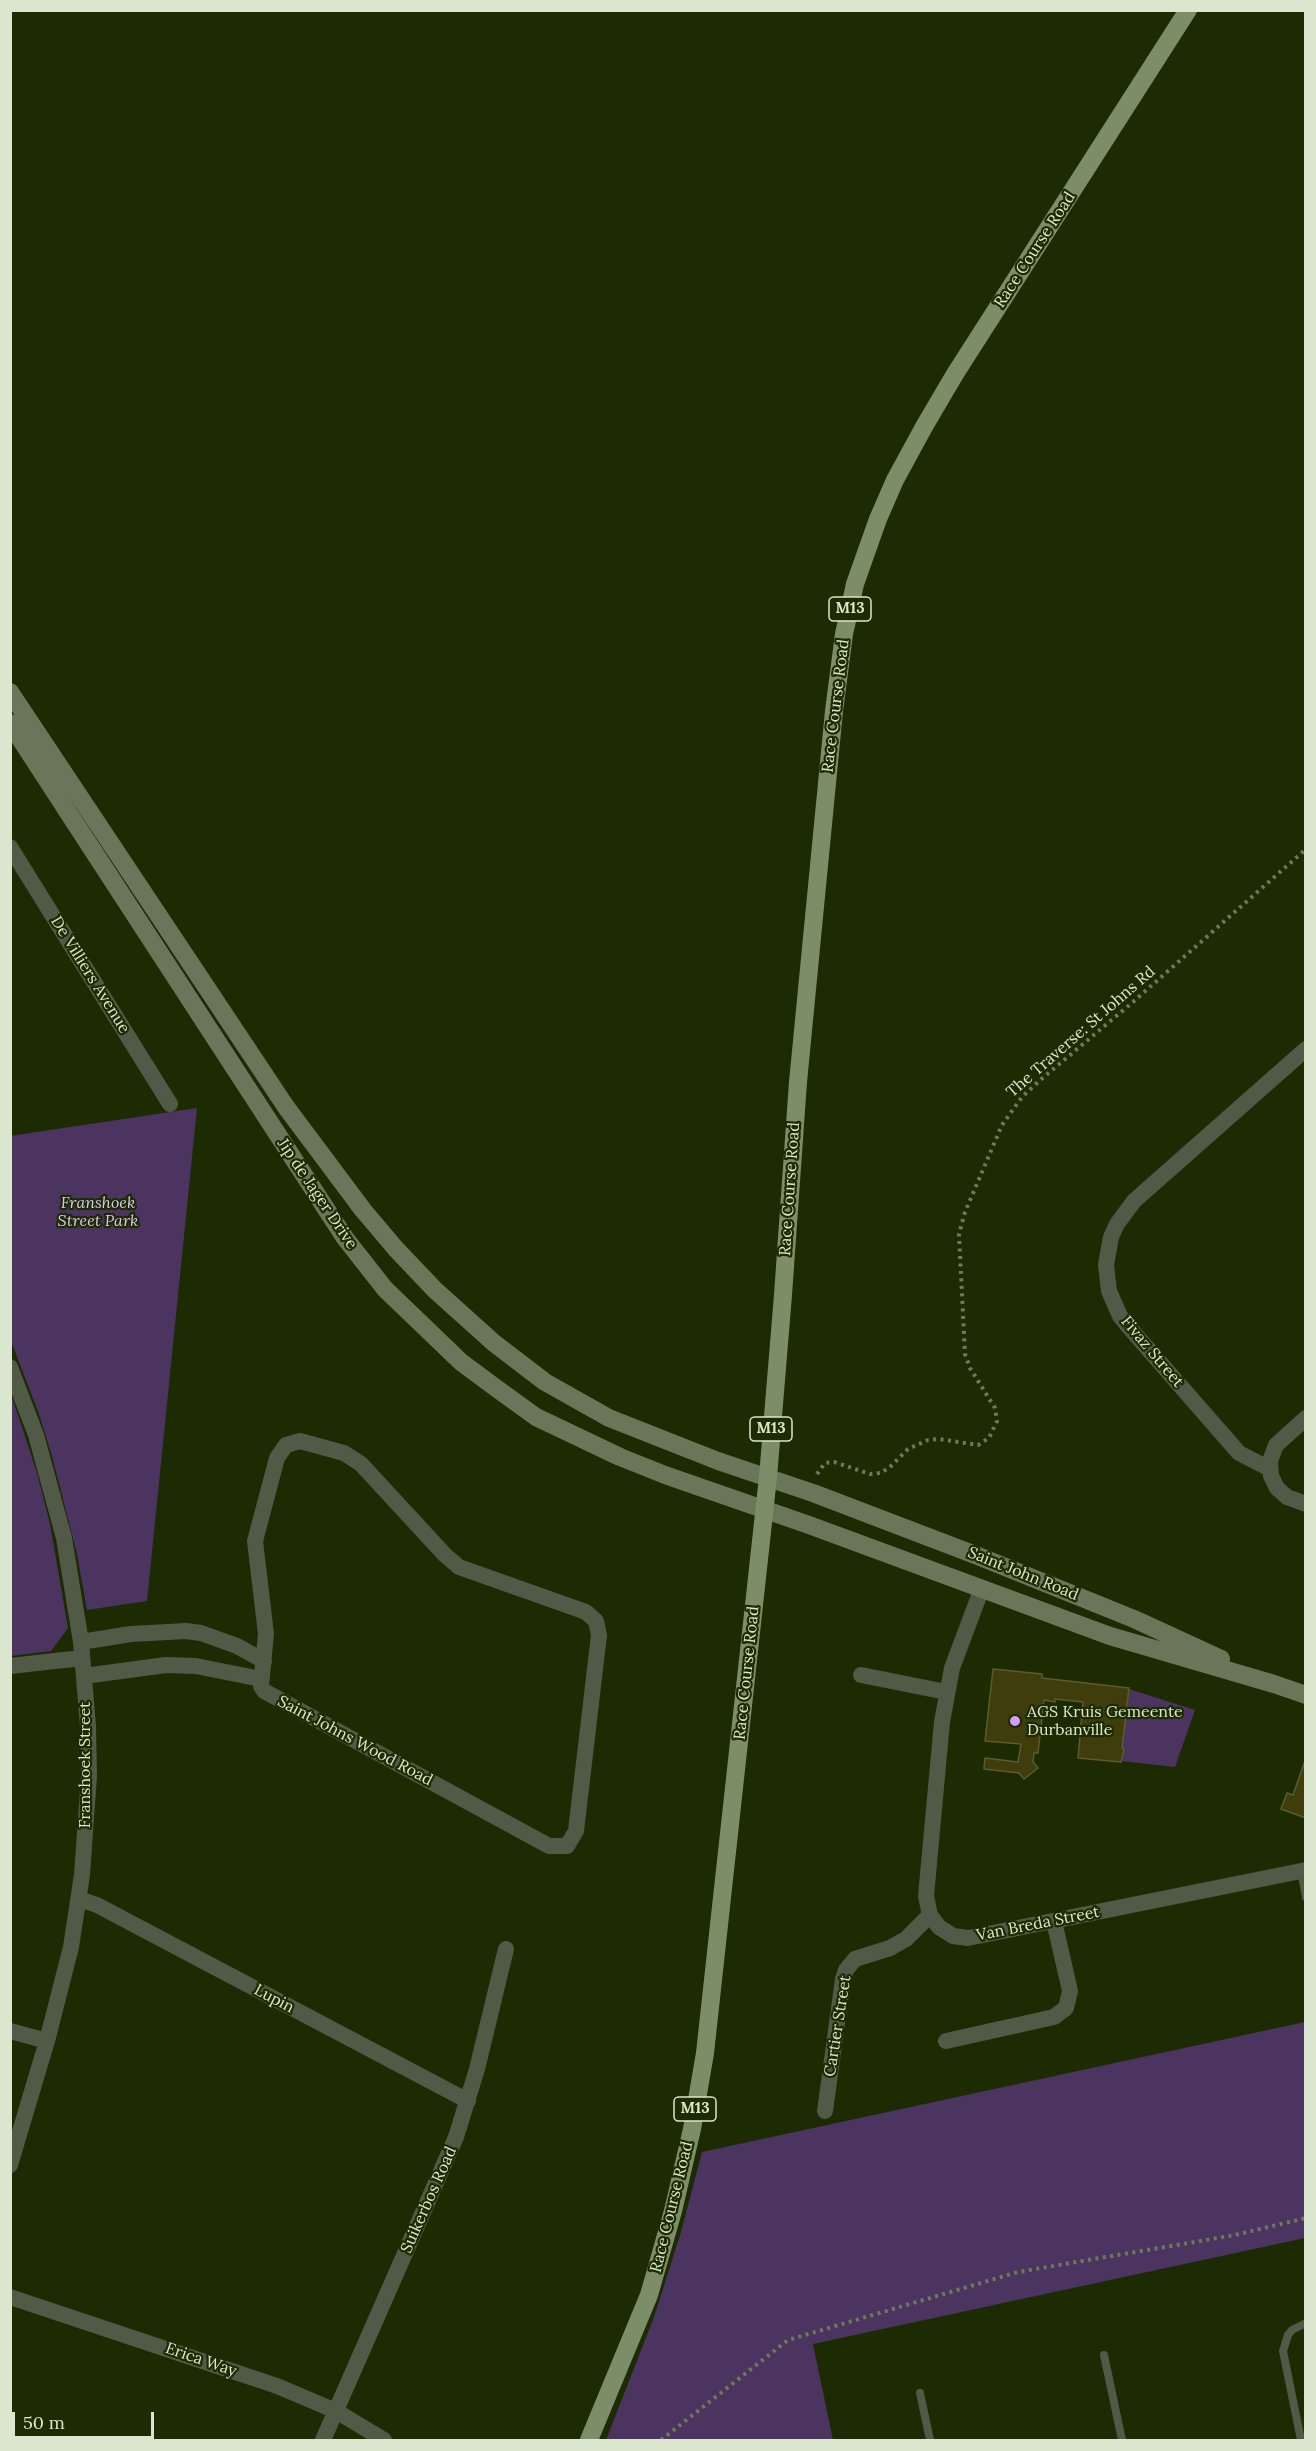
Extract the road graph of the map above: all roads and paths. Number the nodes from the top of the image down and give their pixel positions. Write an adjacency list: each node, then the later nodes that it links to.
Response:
1 (1188, 10): 12 (main road, Race Course Road / M13)
2 (10, 692): 12 (main road, Jip de Jager Drive)
3 (10, 723): 14 (main road, Jip de Jager Drive)
4 (10, 847): 7 (street, De Villiers Avenue)
5 (1305, 849): 11 (path, The Traverse: St Johns Rd)
6 (1305, 1049): 10 (street, Fivaz Street)
7 (170, 1104)
8 (10, 1367): 16 (street, Franshoek Street)
9 (1305, 1418): 10 (street)
10 (1270, 1469): 13 (street)
11 (817, 1474)
12 (768, 1477): 14 (main road, Race Course Road / M13); 22 (main road, Saint John Road)
13 (1305, 1504)
14 (764, 1509): 15 (main road, Saint John Road); 45 (main road, Race Course Road / M13)
15 (982, 1588): 22 (main road, Saint John Road); 23 (street)
16 (82, 1650): 17 (street); 18 (street); 20 (street, Franshoek Street)
17 (264, 1661): 21 (street, Saint Johns Wood Road); 21 (street, Saint Johns Wood Road)
18 (10, 1666)
19 (861, 1675): 23 (street)
20 (84, 1676): 21 (street); 27 (street, Franshoek Street)
21 (261, 1679)
22 (1274, 1684): 24 (main road, Saint John Road)
23 (946, 1692): 28 (street)
24 (1305, 1695)
25 (1303, 1870): 26 (lane); 29 (street, Van Breda Street)
26 (1305, 1897)
27 (79, 1899): 32 (street, Franshoek Street); 34 (street, Lupin)
28 (930, 1915): 29 (street, Van Breda Street); 35 (street, Cartier Street)
29 (1054, 1922): 33 (street)
30 (506, 1949): 34 (street, Suikerbos Road)
31 (10, 2031): 32 (street)
32 (47, 2041): 36 (street, Franshoek Street)
33 (946, 2041)
34 (468, 2101): 42 (street, Suikerbos Road)
35 (825, 2111)
36 (10, 2165)
37 (1305, 2218): 46 (path)
38 (10, 2297): 42 (street, Erica Way)
39 (1305, 2324): 49 (lane)
40 (1104, 2355): 48 (lane)
41 (920, 2393): 47 (lane)
42 (336, 2411): 43 (street, Suikerbos Road); 44 (street, Erica Way)
43 (323, 2440)
44 (384, 2440)
45 (589, 2440)
46 (661, 2440)
47 (930, 2440)
48 (1122, 2440)
49 (1301, 2440)

